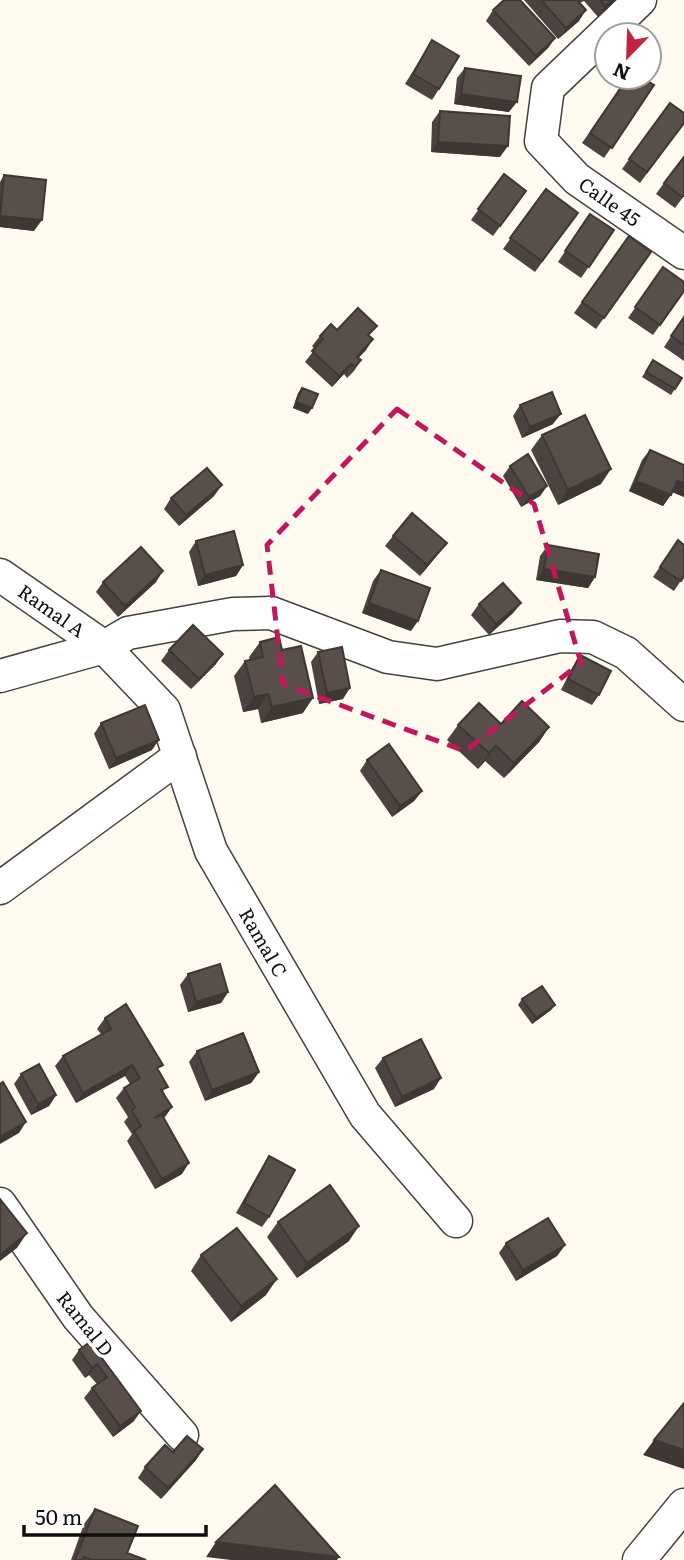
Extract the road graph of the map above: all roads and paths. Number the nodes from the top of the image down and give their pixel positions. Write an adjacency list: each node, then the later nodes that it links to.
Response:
1 (640, 0): 2 (street, Calle 45)
2 (684, 253)
3 (0, 575): 4 (street, Ramal A)
4 (104, 647): 5 (street); 6 (street); 7 (street, Ramal C)
5 (0, 676)
6 (684, 705)
7 (180, 757): 8 (street); 10 (street, Ramal C)
8 (0, 888)
9 (0, 1203): 11 (street, Ramal D)
10 (456, 1222)
11 (182, 1435)
12 (684, 1505): 13 (street)
13 (639, 1560)

